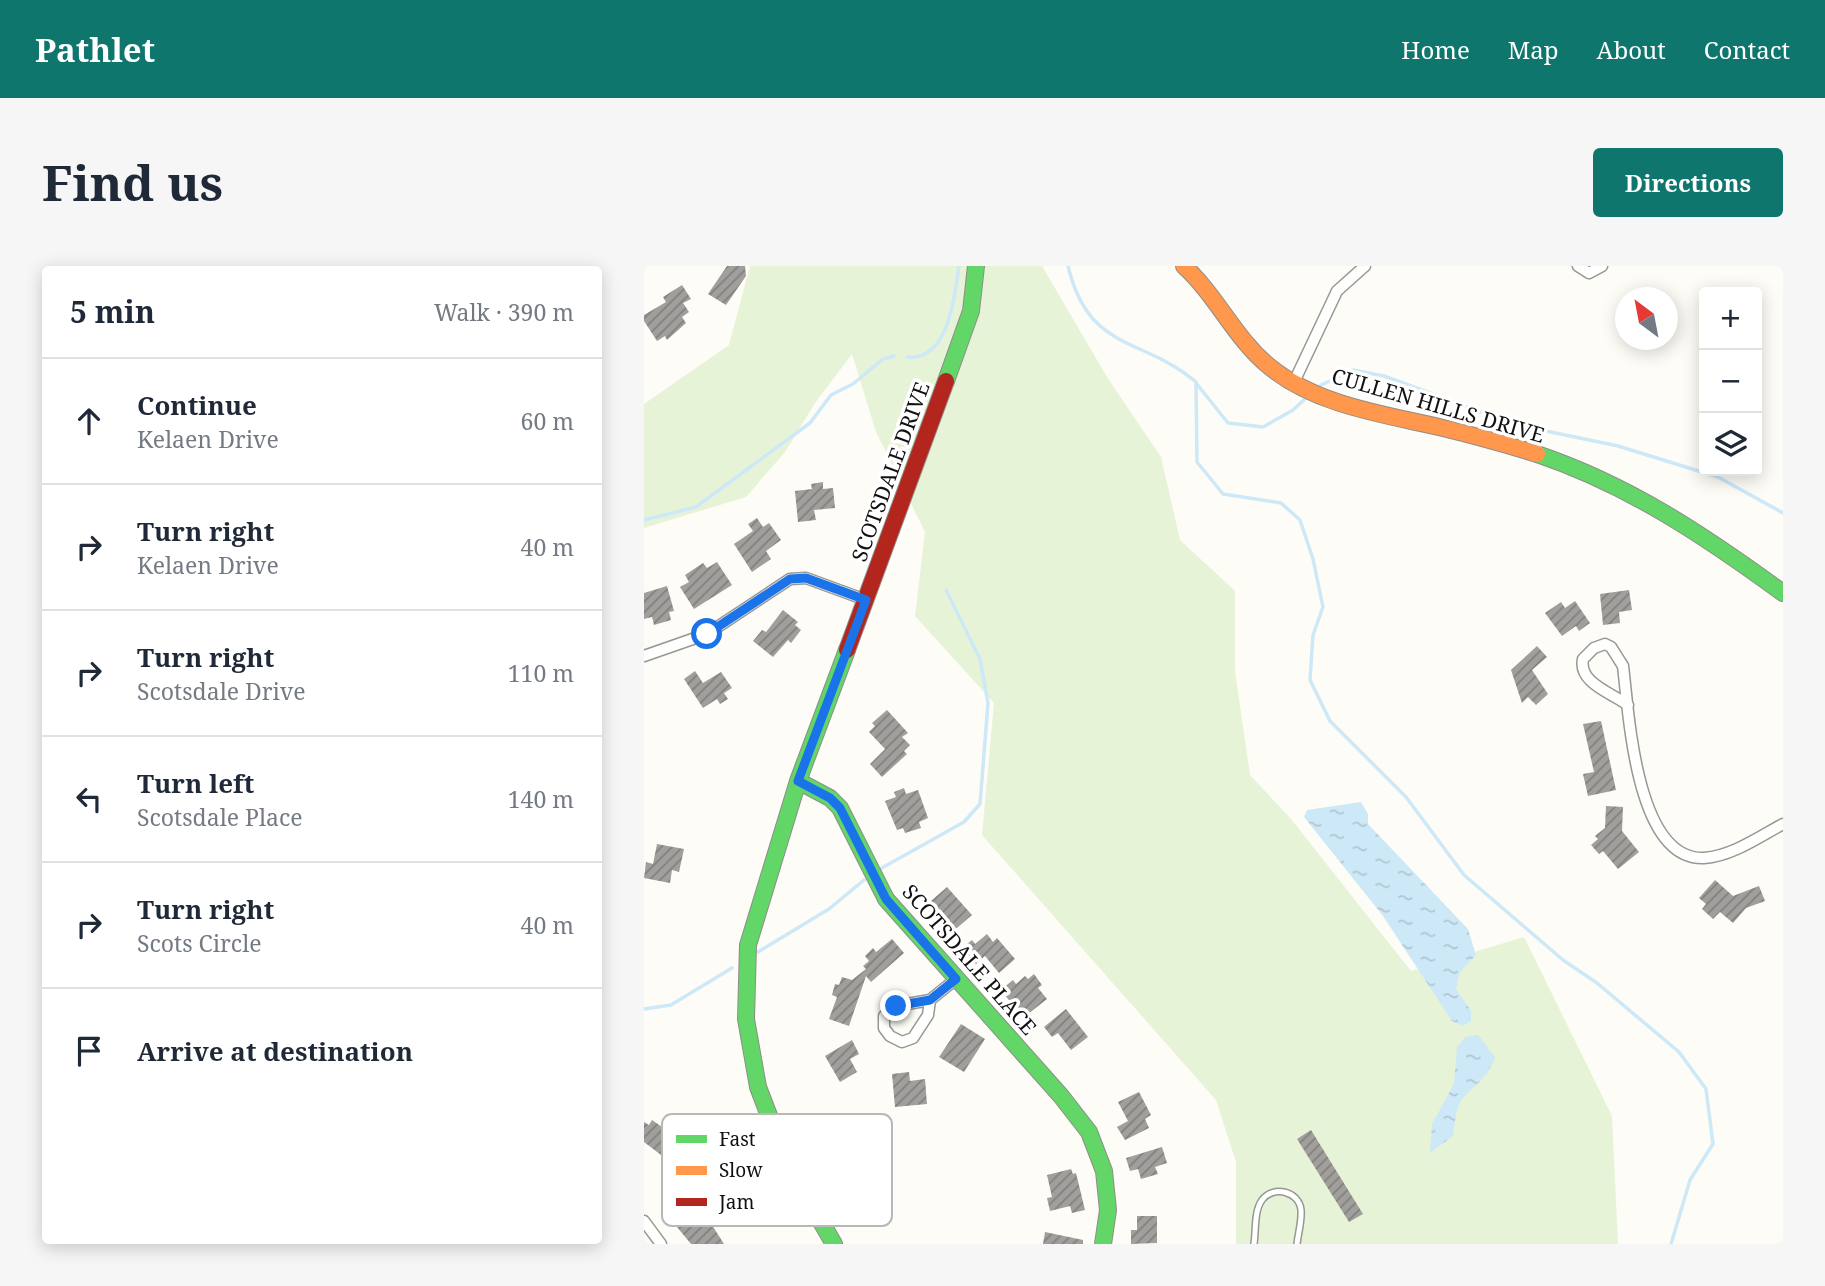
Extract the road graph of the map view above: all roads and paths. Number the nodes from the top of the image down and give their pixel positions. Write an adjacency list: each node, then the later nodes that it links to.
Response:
1 (976, 266): 8 (street, SCOTSDALE DRIVE)
2 (1365, 266): 6 (street)
3 (1578, 266): 4 (street)
4 (1602, 266)
5 (1190, 268): 6 (street, CULLEN HILLS DRIVE)
6 (1294, 383): 7 (street, CULLEN HILLS DRIVE)
7 (1783, 593)
8 (866, 600): 9 (street); 11 (street, SCOTSDALE DRIVE)
9 (644, 656)
10 (1628, 705): 10 (street); 12 (street)
11 (798, 781): 13 (street, SCOTSDALE PLACE); 15 (street, SCOTSDALE DRIVE)
12 (1783, 824)
13 (956, 979): 14 (street); 20 (street, SCOTSDALE PLACE)
14 (930, 1000): 14 (street)
15 (768, 1114)
16 (644, 1222): 18 (street)
17 (824, 1226): 19 (street, SCOTSDALE DRIVE)
18 (661, 1244)
19 (834, 1244)
20 (1103, 1244)
21 (1254, 1244): 22 (lane)
22 (1297, 1244)

